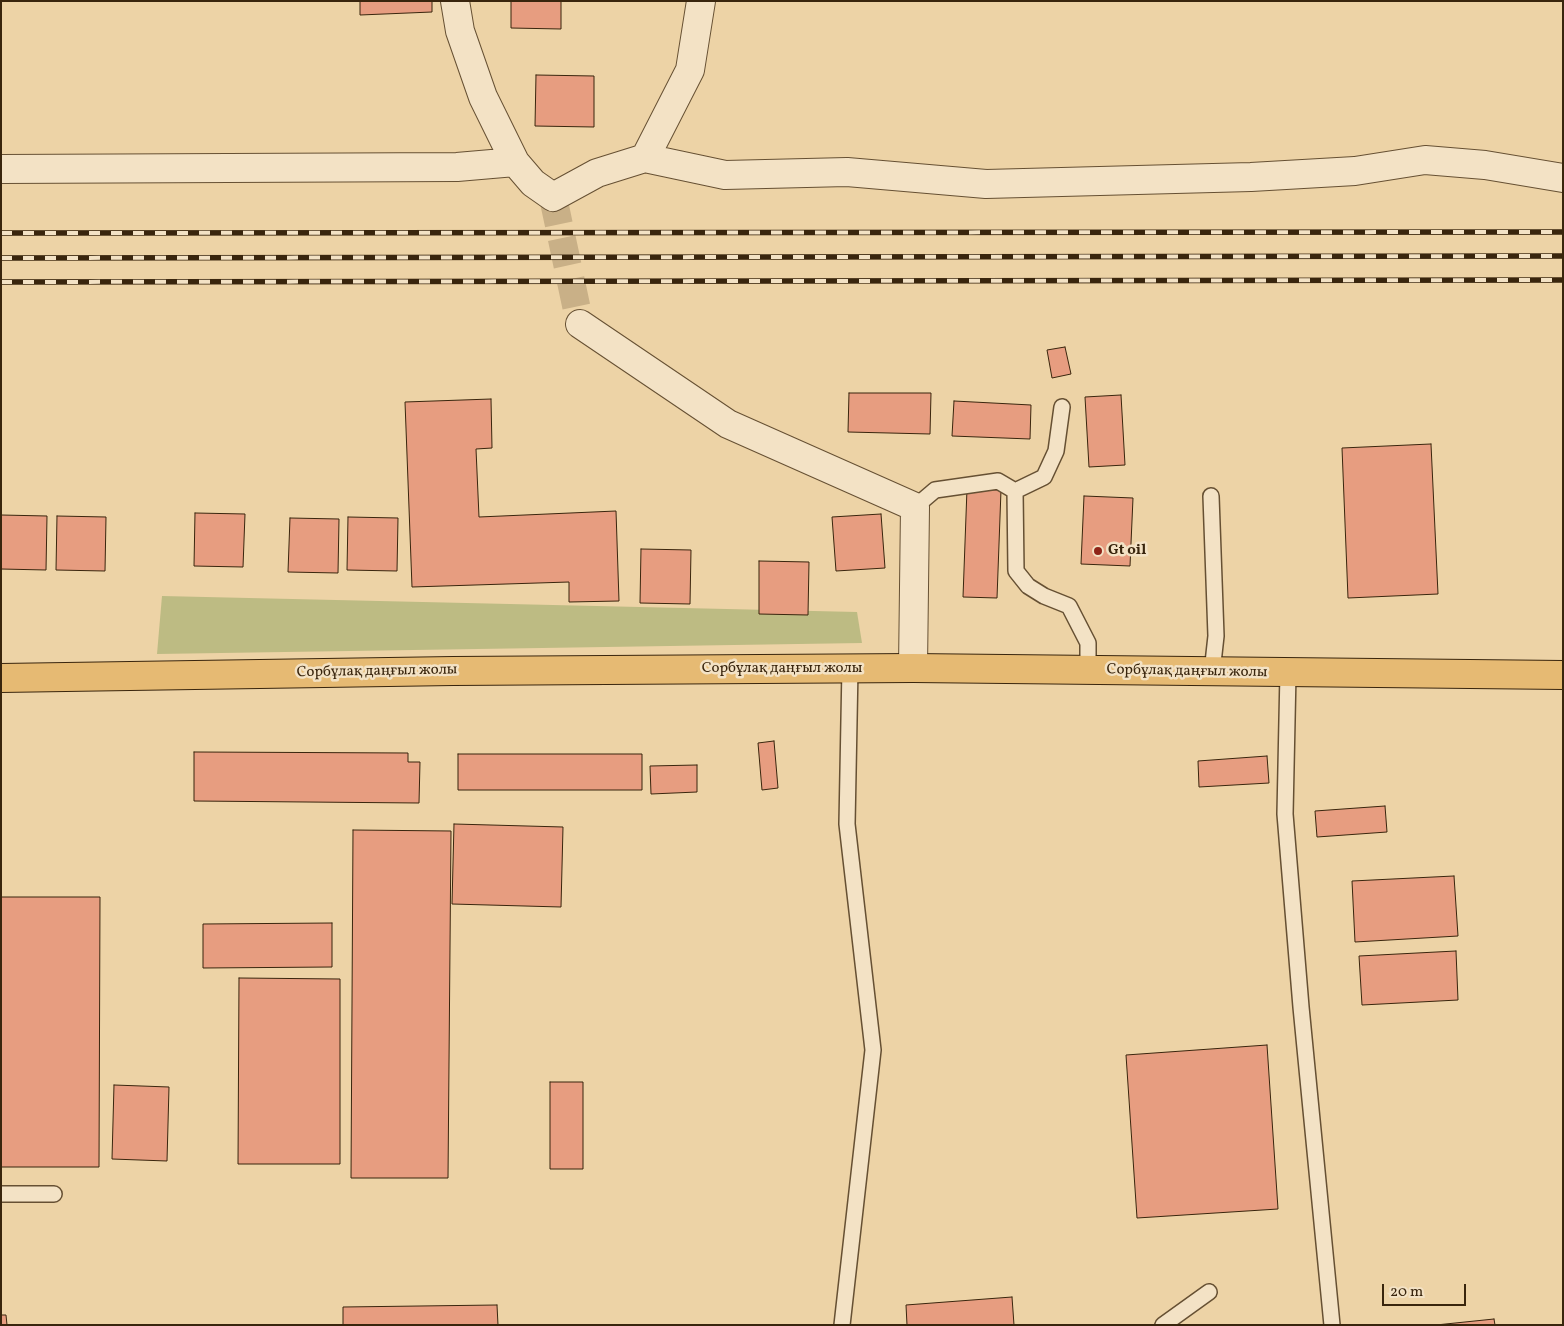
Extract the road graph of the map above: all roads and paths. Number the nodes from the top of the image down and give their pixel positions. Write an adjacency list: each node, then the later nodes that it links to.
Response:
1 (455, 1): 4 (street)
2 (702, 1): 3 (street)
3 (645, 158): 4 (street); 6 (street)
4 (515, 162): 5 (street)
5 (1, 169)
6 (1563, 178)
7 (580, 324): 11 (street)
8 (1062, 407): 9 (lane)
9 (1015, 491): 11 (lane); 14 (lane)
10 (1212, 496): 15 (lane)
11 (915, 507): 13 (street)
12 (850, 668): 13 (main road, Сорбұлақ даңғыл жолы); 18 (main road, Сорбұлақ даңғыл жолы); 22 (lane)
13 (913, 668): 14 (main road, Сорбұлақ даңғыл жолы)
14 (1088, 670): 15 (main road, Сорбұлақ даңғыл жолы)
15 (1212, 672): 16 (main road, Сорбұлақ даңғыл жолы)
16 (1288, 674): 17 (main road, Сорбұлақ даңғыл жолы); 24 (lane)
17 (1563, 675)
18 (1, 678)
19 (1, 1194): 20 (lane)
20 (54, 1194)
21 (1209, 1292): 23 (lane)
22 (842, 1325)
23 (1163, 1325)
24 (1332, 1325)

